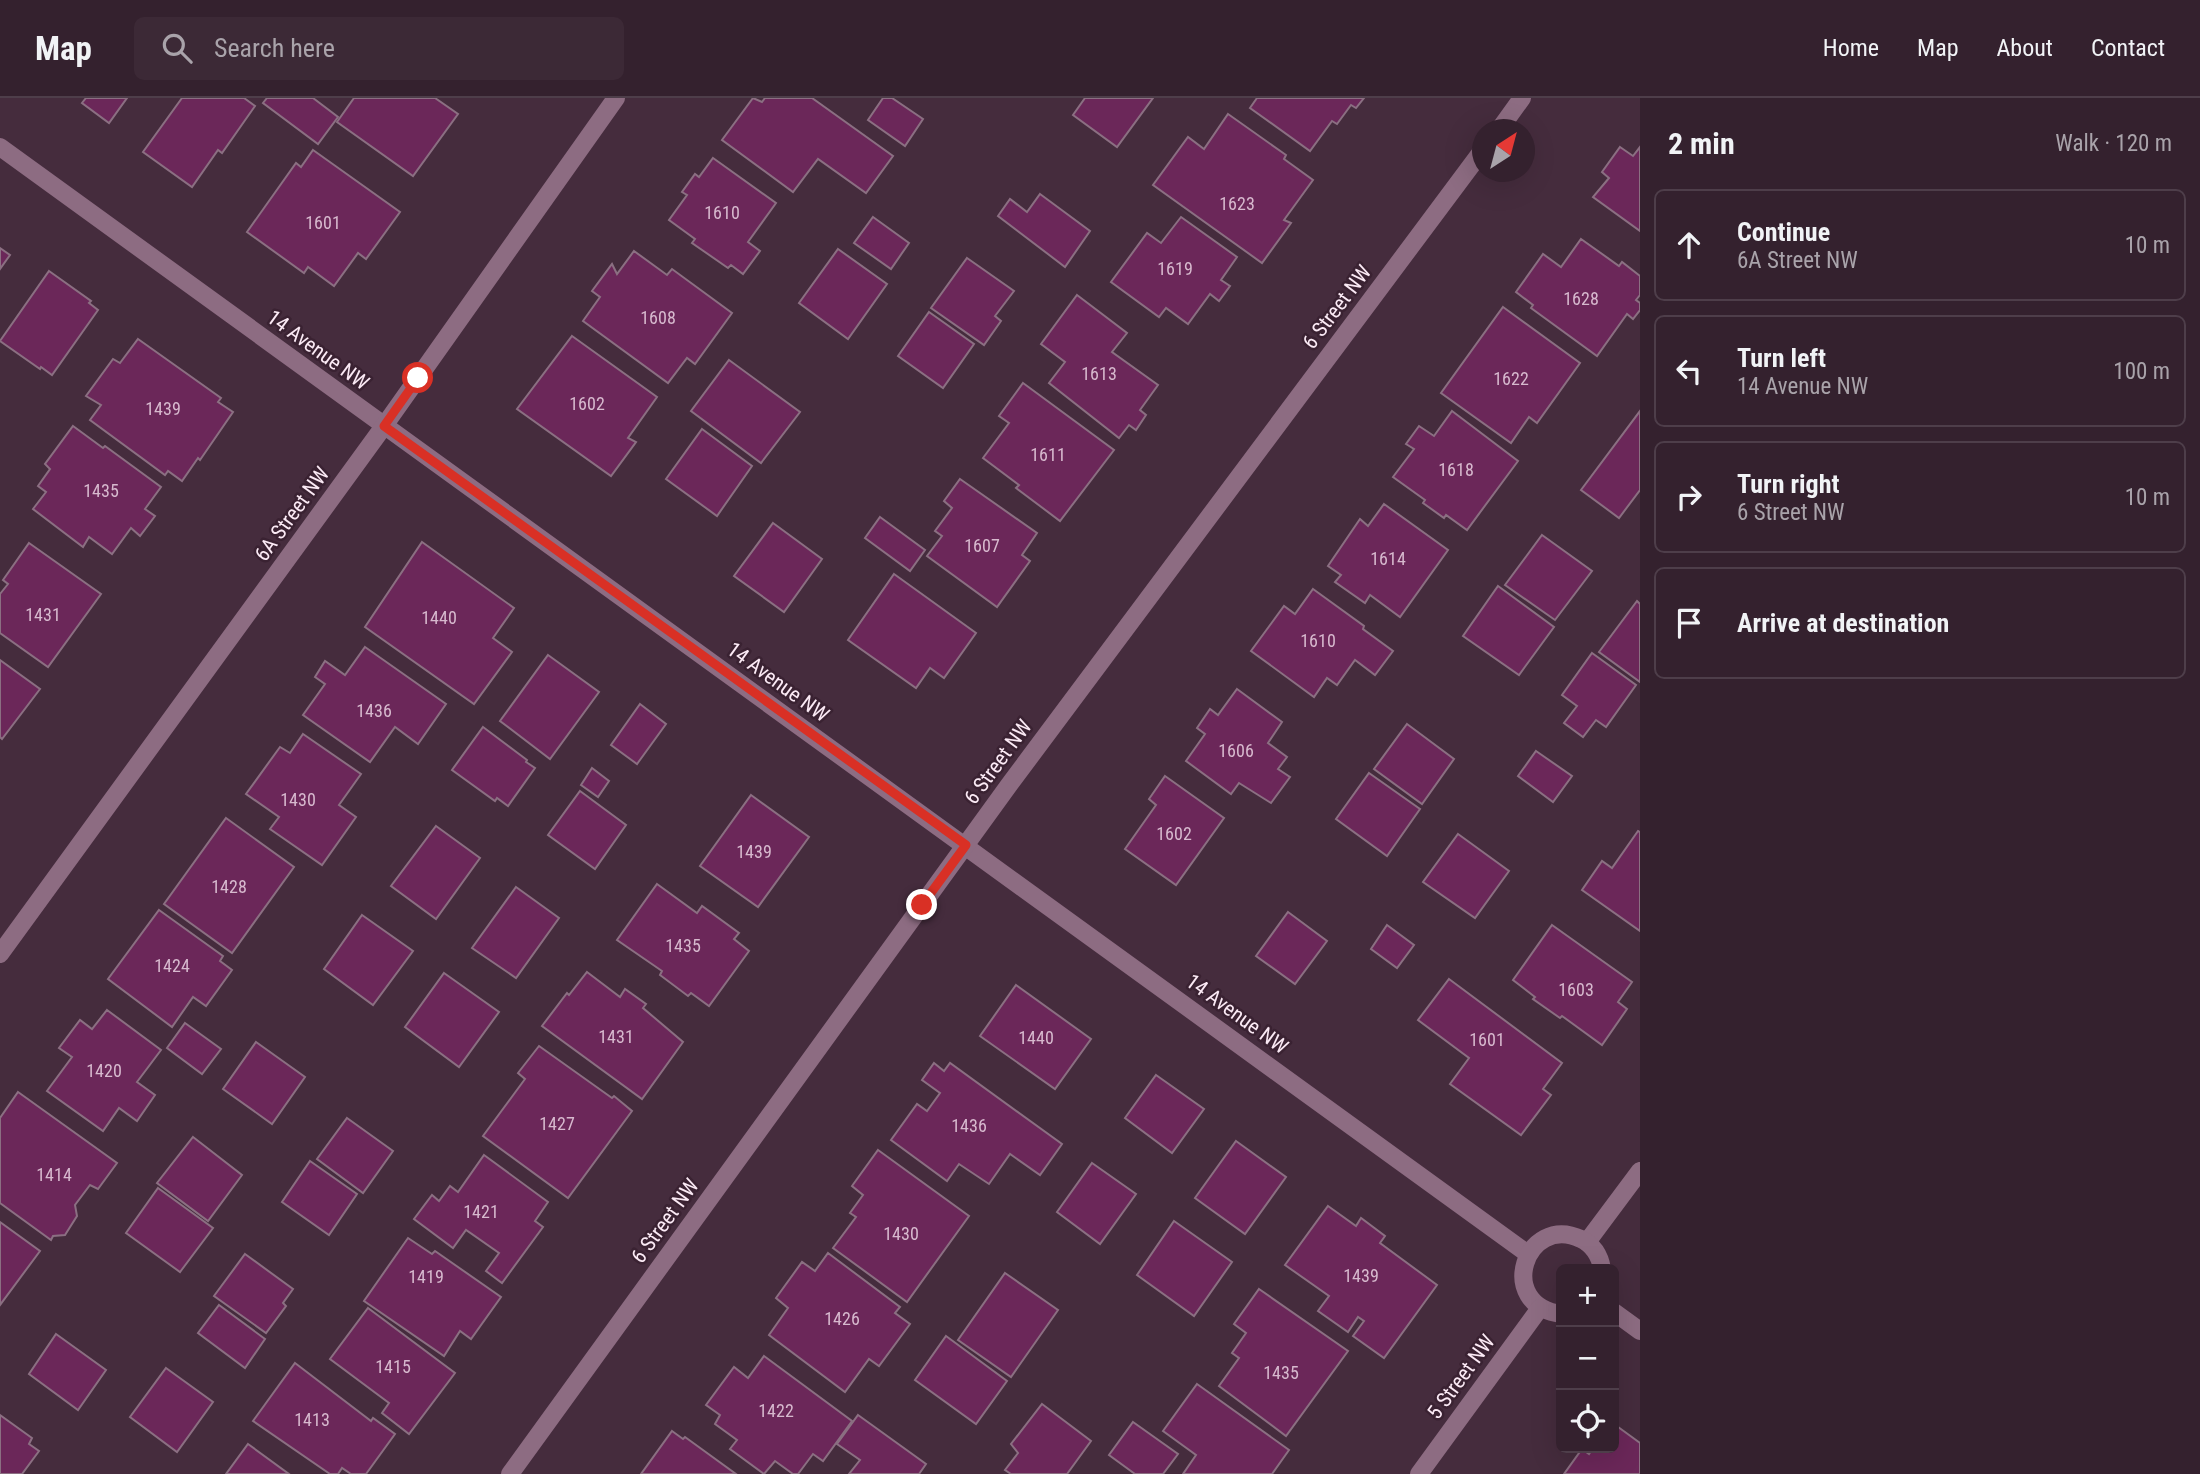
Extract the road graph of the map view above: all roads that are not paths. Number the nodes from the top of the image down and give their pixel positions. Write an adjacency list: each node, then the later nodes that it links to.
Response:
1 (616, 98): 6 (street, 6A Street NW)
2 (1522, 98): 3 (street)
3 (1507, 119)
4 (0, 146): 6 (street, 14 Avenue NW)
5 (1472, 164): 7 (street, 6 Street NW)
6 (384, 426): 7 (street, 14 Avenue NW); 8 (street, 6A Street NW)
7 (966, 845): 11 (street, 14 Avenue NW); 17 (street, 6 Street NW)
8 (0, 954)
9 (1640, 1171): 10 (street)
10 (1587, 1242): 11 (street); 12 (street)
11 (1528, 1254): 13 (street)
12 (1600, 1264)
13 (1539, 1308): 14 (street); 18 (street, 5 Street NW)
14 (1556, 1313)
15 (1619, 1316): 16 (street)
16 (1640, 1331)
17 (510, 1474)
18 (1419, 1474)

